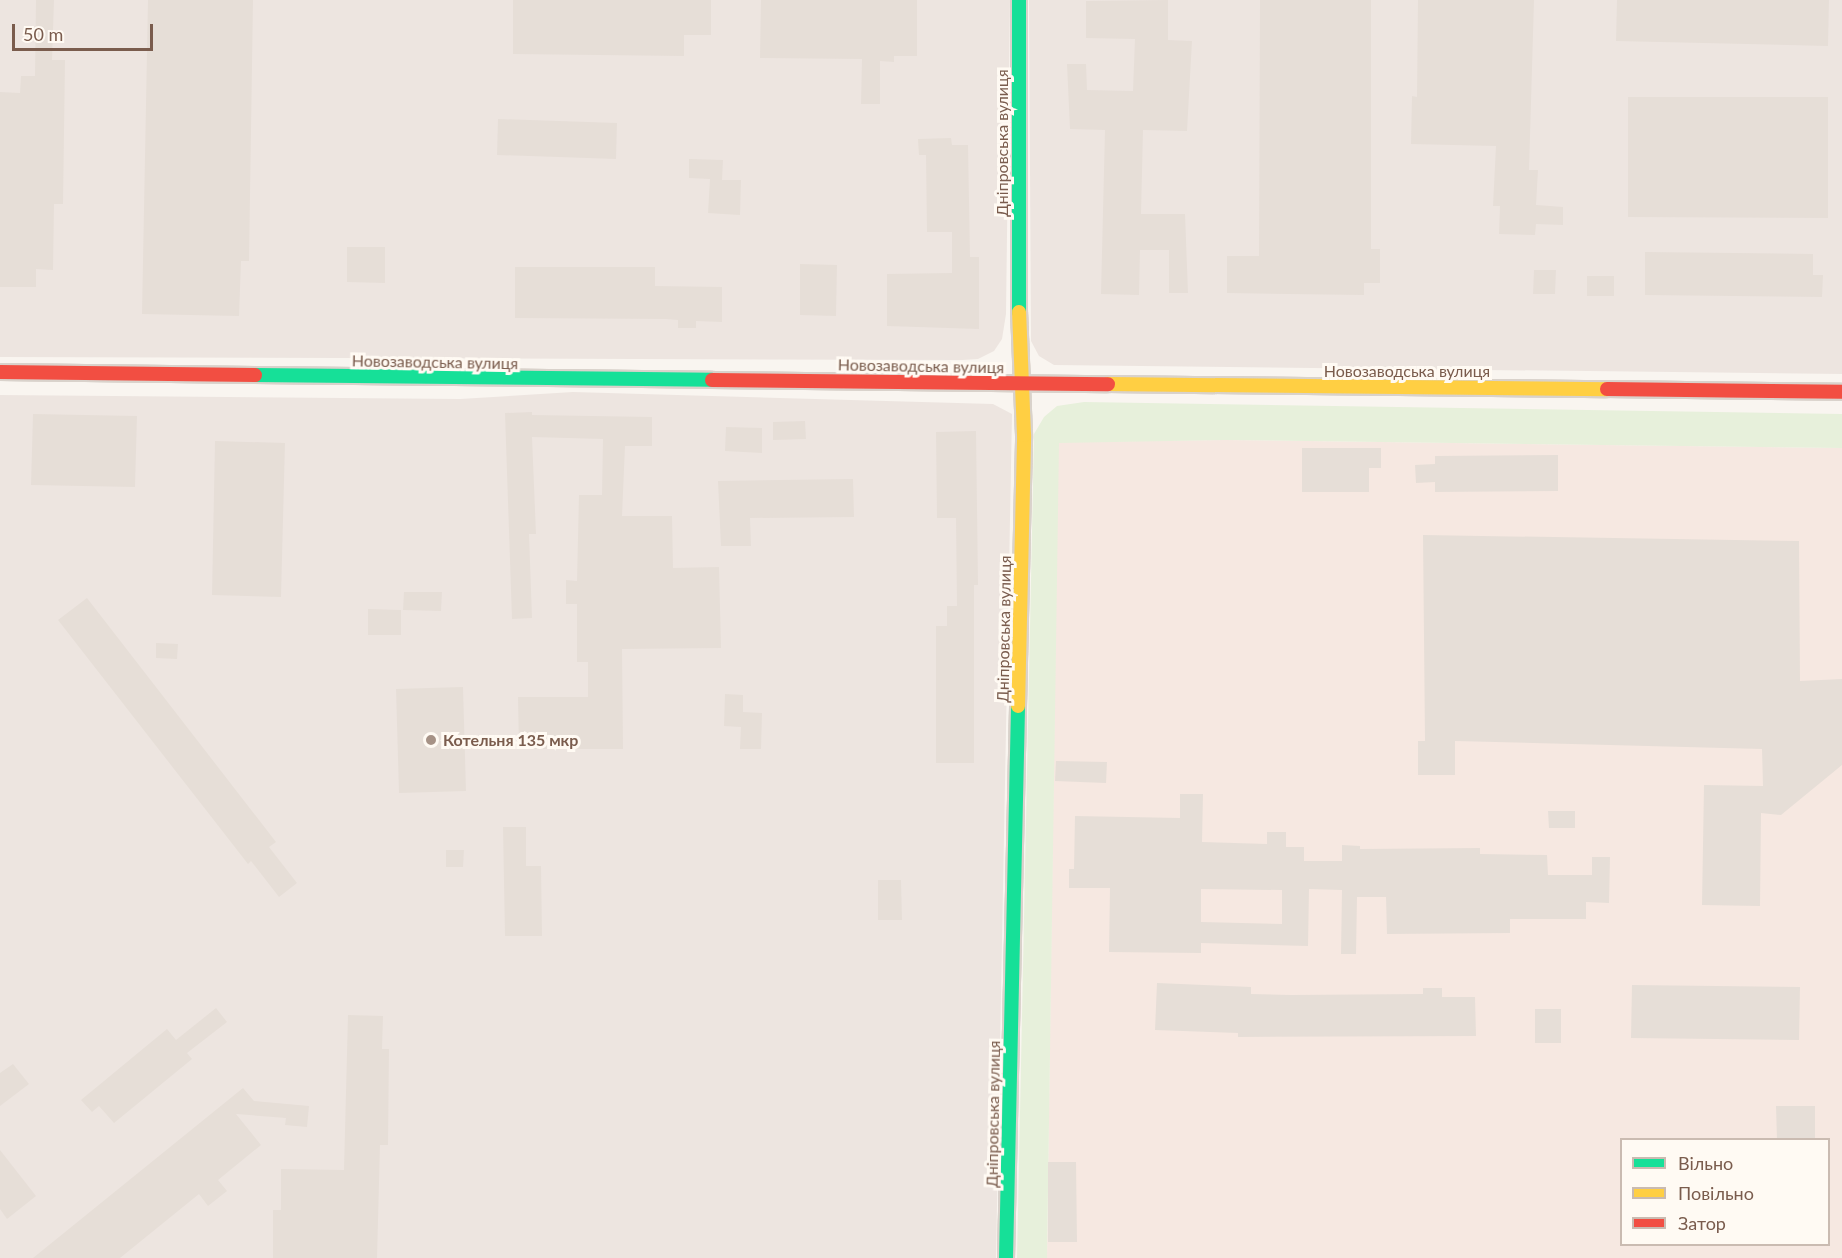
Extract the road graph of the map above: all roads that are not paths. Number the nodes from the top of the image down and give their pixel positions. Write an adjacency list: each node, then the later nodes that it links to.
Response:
1 (1019, 0): 3 (street, Дніпровська вулиця)
2 (0, 372): 3 (street, Новозаводська вулиця)
3 (1021, 384): 4 (street, Новозаводська вулиця); 5 (street, Дніпровська вулиця)
4 (1842, 392)
5 (1006, 1258)

